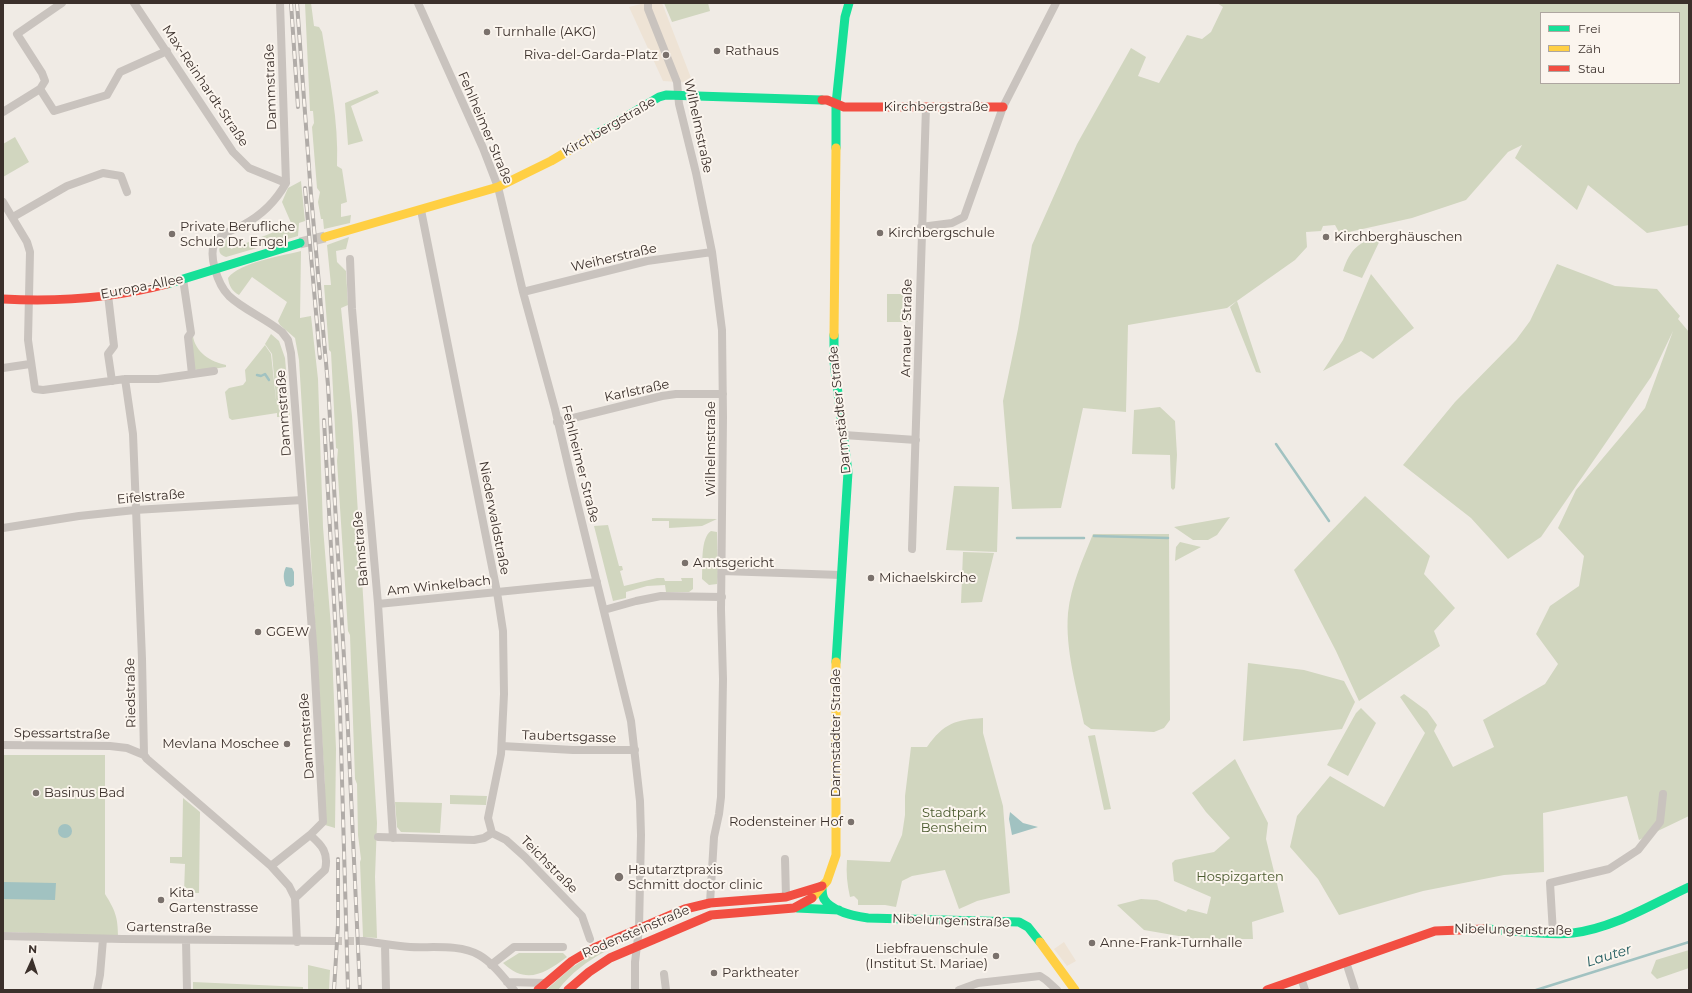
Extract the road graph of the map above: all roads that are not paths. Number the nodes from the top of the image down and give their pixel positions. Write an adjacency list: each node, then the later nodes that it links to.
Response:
1 (62, 3): 9 (street)
2 (134, 3): 8 (street, Max-Reinhardt-Straße)
3 (280, 3): 15 (street, Dammstraße)
4 (418, 3): 16 (street, Fehlheimer Straße)
5 (648, 3): 10 (street, Wilhelmstraße)
6 (848, 3): 11 (main road, Darmstädter Straße)
7 (1056, 3): 13 (street)
8 (167, 51): 9 (street); 15 (street, Max-Reinhardt-Straße)
9 (40, 89): 14 (street)
10 (678, 95): 11 (main road, Kirchbergstraße); 16 (main road, Kirchbergstraße); 24 (street, Wilhelmstraße)
11 (836, 104): 12 (main road, Kirchbergstraße); 40 (main road, Darmstädter Straße)
12 (926, 107): 13 (main road, Kirchbergstraße); 21 (street, Arnauer Straße)
13 (1002, 107): 21 (street)
14 (3, 112)
15 (286, 183): 26 (street, Dammstraße)
16 (498, 187): 19 (main road, Kirchbergstraße); 28 (street, Fehlheimer Straße)
17 (127, 192): 20 (street)
18 (3, 202): 20 (street)
19 (421, 210): 22 (main road, Kirchbergstraße); 49 (street, Niederwaldstraße)
20 (13, 217): 31 (street)
21 (921, 227): 41 (street, Arnauer Straße)
22 (325, 237)
23 (300, 243): 26 (main road, Europa-Allee)
24 (712, 252): 28 (street, Weiherstraße); 38 (street, Wilhelmstraße)
25 (350, 259): 51 (street, Bahnstraße)
26 (214, 269): 27 (main road, Europa-Allee); 42 (street, Dammstraße)
27 (183, 279): 29 (main road, Europa-Allee); 35 (street)
28 (523, 292): 39 (street, Fehlheimer Straße)
29 (108, 295): 31 (main road, Europa-Allee); 37 (street)
30 (3, 299): 31 (main road, Europa-Allee)
31 (29, 300): 32 (street)
32 (30, 364): 33 (street); 37 (street)
33 (3, 368)
34 (214, 372): 35 (street)
35 (192, 374): 36 (street)
36 (125, 379): 37 (street); 43 (street, Riedstraße)
37 (112, 381)
38 (723, 394): 39 (street, Karlstraße); 46 (street, Wilhelmstraße)
39 (558, 422): 48 (street, Fehlheimer Straße)
40 (844, 435): 41 (street); 47 (main road, Darmstädter Straße)
41 (916, 440): 45 (street, Arnauer Straße)
42 (302, 500): 43 (street, Eifelstraße); 59 (street, Dammstraße)
43 (135, 510): 44 (street, Eifelstraße); 56 (street, Riedstraße)
44 (3, 528)
45 (912, 549)
46 (722, 571): 47 (street); 50 (street, Wilhelmstraße)
47 (841, 575): 64 (main road, Darmstädter Straße)
48 (598, 582): 49 (street, Am Winkelbach); 52 (street, Fehlheimer Straße)
49 (497, 592): 51 (street, Am Winkelbach); 54 (street, Niederwaldstraße)
50 (722, 597): 52 (street); 68 (street, Wilhelmstraße)
51 (378, 604): 61 (street, Bahnstraße)
52 (604, 610): 55 (street, Fehlheimer Straße)
53 (3, 745): 56 (street, Spessartstraße)
54 (502, 746): 55 (street, Taubertsgasse); 58 (street, Niederwaldstraße)
55 (635, 750): 71 (street, Fehlheimer Straße)
56 (144, 755): 63 (street)
57 (1663, 794): 72 (street)
58 (492, 833): 61 (street); 75 (street, Teichstraße)
59 (310, 835): 63 (street, Dammstraße); 67 (street)
60 (378, 837): 61 (street)
61 (393, 838)
62 (785, 859): 66 (street)
63 (271, 866): 67 (street)
64 (822, 886): 66 (main road, Rodensteinstraße); 69 (main road, Rodensteinstraße); 70 (main road)
65 (1689, 887): 72 (main road, Nibelungenstraße)
66 (786, 897): 68 (main road, Rodensteinstraße)
67 (295, 898): 78 (street)
68 (710, 903): 71 (main road, Rodensteinstraße)
69 (794, 908): 70 (main road, Nibelungenstraße); 81 (main road, Rodensteinstraße)
70 (844, 911): 99 (main road, Nibelungenstraße)
71 (638, 929): 81 (street, Fehlheimer Straße); 88 (main road, Rodensteinstraße)
72 (1553, 933): 83 (main road, Nibelungenstraße)
73 (3, 936): 74 (street, Gartenstraße)
74 (102, 939): 76 (street, Gartenstraße); 89 (street)
75 (590, 939)
76 (186, 940): 78 (street, Gartenstraße); 90 (street)
77 (334, 941): 78 (street, Gartenstraße)
78 (297, 942)
79 (364, 942): 80 (street)
80 (384, 944): 84 (street); 91 (street)
81 (636, 947): 94 (main road, Rodensteinstraße); 95 (street, Fehlheimer Straße)
82 (563, 948): 84 (street)
83 (1346, 962): 86 (main road, Nibelungenstraße); 102 (street)
84 (491, 965): 87 (street)
85 (664, 974): 96 (street)
86 (1301, 978): 100 (main road, Nibelungenstraße); 101 (street)
87 (507, 982): 88 (street); 92 (street)
88 (546, 983): 93 (main road, Rodensteinstraße)
89 (97, 990)
90 (188, 990)
91 (386, 990)
92 (514, 990)
93 (538, 990)
94 (568, 990)
95 (635, 990)
96 (666, 990)
97 (959, 990): 98 (street)
98 (1058, 990)
99 (1075, 990)
100 (1267, 990)
101 (1305, 990)
102 (1355, 990)

